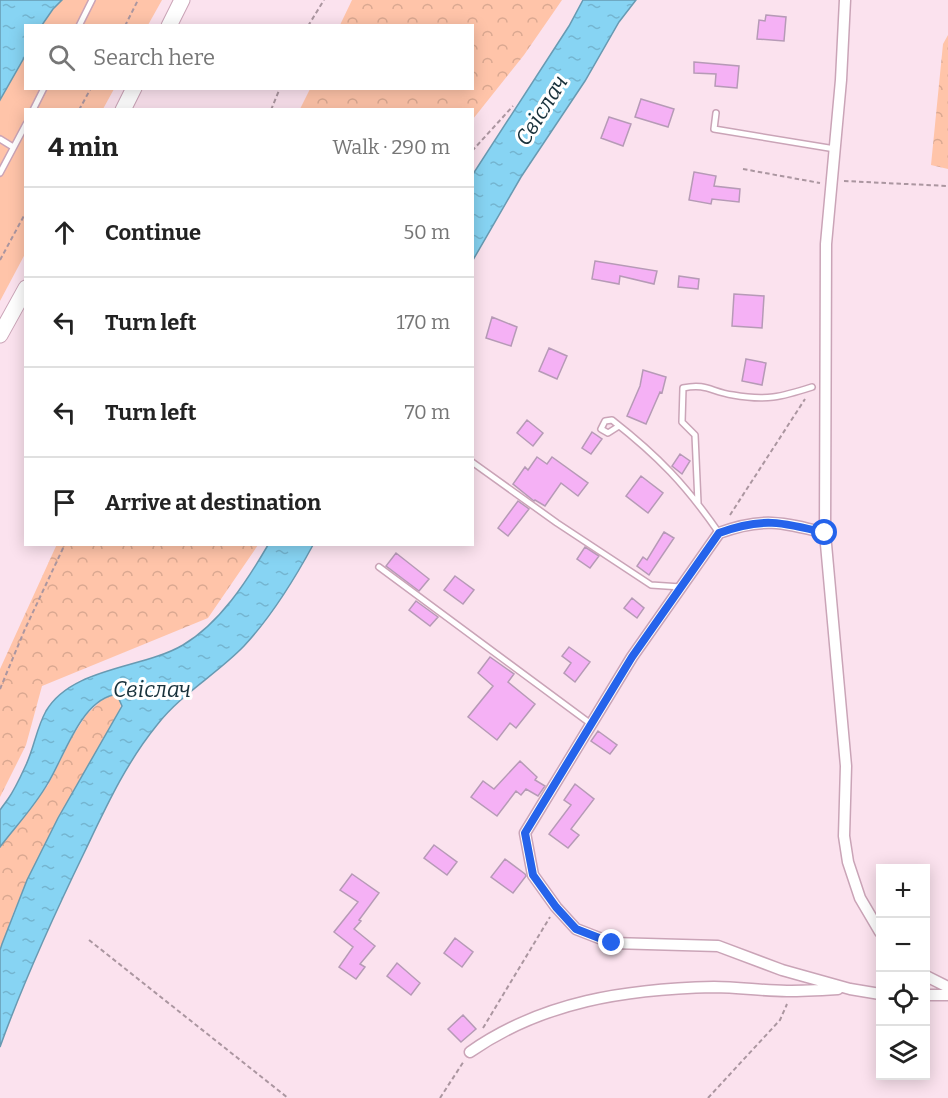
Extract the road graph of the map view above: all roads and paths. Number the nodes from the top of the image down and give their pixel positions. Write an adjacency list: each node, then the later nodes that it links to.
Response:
1 (92, 0): 6 (lane)
2 (138, 0): 7 (path)
3 (182, 0): 8 (main road)
4 (324, 0): 9 (path)
5 (845, 0): 23 (street)
6 (80, 24)
7 (126, 24)
8 (170, 24)
9 (309, 24)
10 (44, 90): 15 (lane)
11 (90, 90): 16 (path)
12 (133, 90): 17 (main road)
13 (279, 90): 18 (path)
14 (513, 106): 24 (path)
15 (34, 108)
16 (80, 108)
17 (124, 108)
18 (272, 108)
19 (716, 113): 23 (lane)
20 (24, 128): 22 (lane)
21 (0, 139): 22 (lane)
22 (13, 147): 26 (lane)
23 (835, 149): 27 (street)
24 (474, 150)
25 (743, 169): 27 (path)
26 (0, 173)
27 (832, 183): 28 (path); 38 (street)
28 (948, 186)
29 (24, 216): 30 (path)
30 (0, 260)
31 (24, 292): 32 (main road)
32 (0, 335)
33 (812, 387): 36 (lane); 37 (path)
34 (619, 426): 36 (lane)
35 (474, 463): 41 (lane)
36 (698, 503): 37 (lane)
37 (719, 533): 38 (street); 41 (street)
38 (825, 533): 45 (street)
39 (64, 546): 42 (path)
40 (379, 567): 43 (lane)
41 (681, 587): 43 (street)
42 (0, 689)
43 (591, 724): 44 (street)
44 (556, 907): 49 (street); 54 (path)
45 (876, 925)
46 (89, 940): 56 (path)
47 (930, 978): 48 (street)
48 (948, 987)
49 (850, 989): 50 (street); 51 (street)
50 (788, 991): 55 (street); 58 (path)
51 (876, 993)
52 (930, 995): 53 (street)
53 (948, 995)
54 (482, 1031)
55 (470, 1052): 57 (path)
56 (288, 1098)
57 (440, 1098)
58 (708, 1098)

